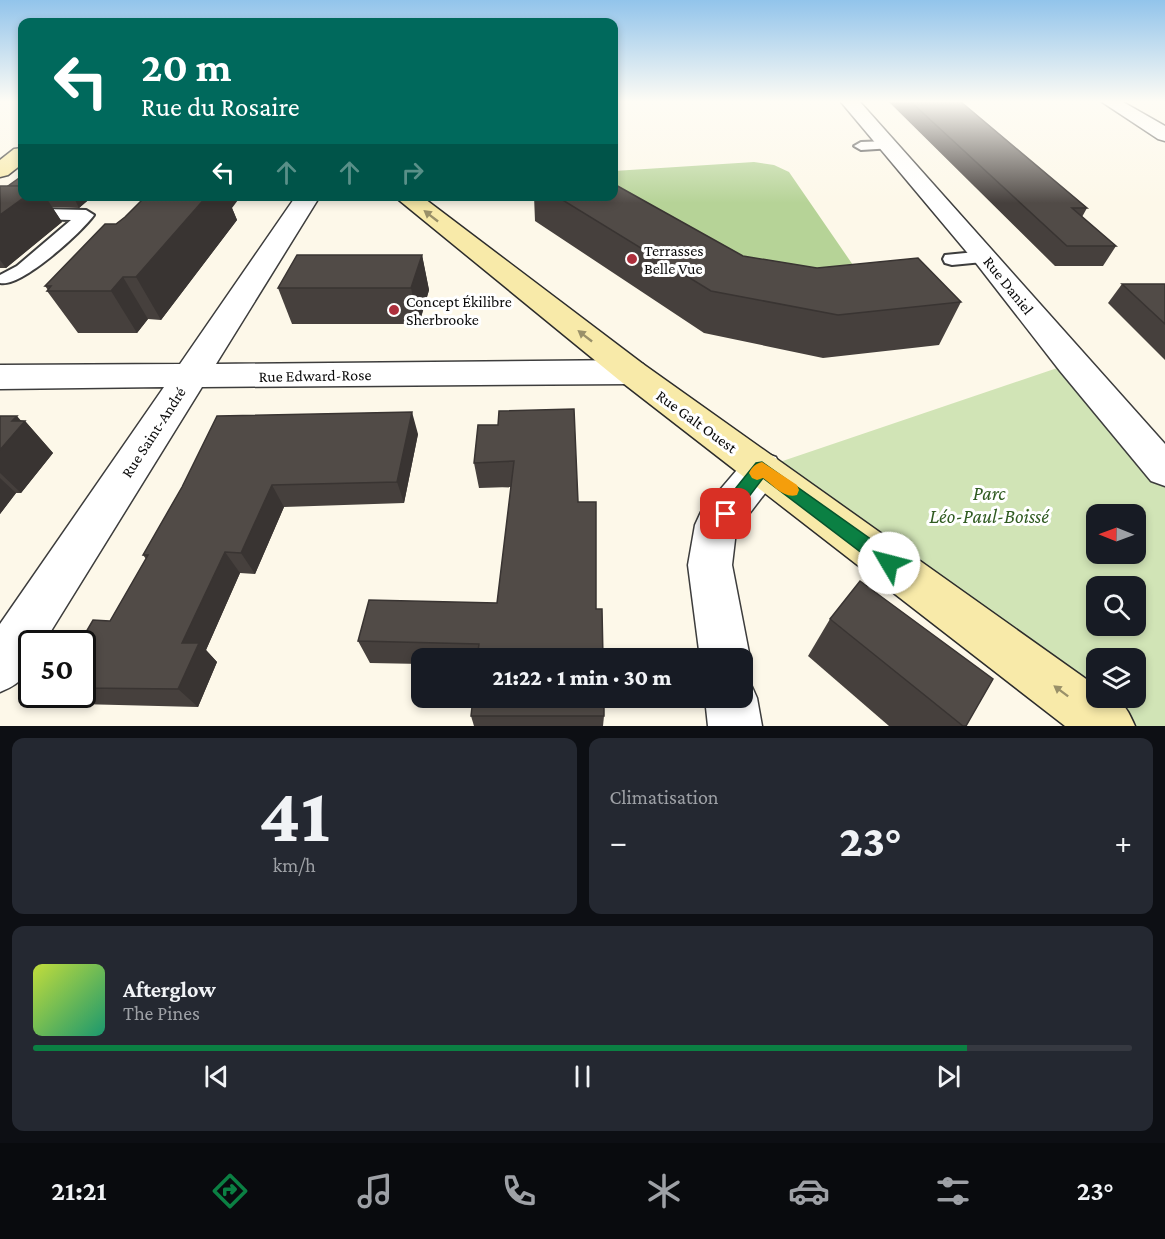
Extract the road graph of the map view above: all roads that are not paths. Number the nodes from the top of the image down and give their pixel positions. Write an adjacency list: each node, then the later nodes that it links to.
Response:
1 (869, 136): 7 (street, Rue Daniel)
2 (18, 157): 3 (main road)
3 (0, 170)
4 (305, 201): 11 (street, Rue Saint-André)
5 (411, 201): 10 (main road, Rue Galt Ouest, one-way to 5)
6 (0, 213): 9 (lane)
7 (986, 256): 8 (lane); 14 (street, Rue Daniel)
8 (952, 259)
9 (2, 281)
10 (631, 372): 11 (street, Rue Edward-Rose); 13 (main road, Rue Galt Ouest)
11 (189, 376): 12 (street, Rue Edward-Rose); 16 (street, Rue Saint-André)
12 (0, 377)
13 (762, 468): 15 (street); 19 (main road, Rue Galt Ouest, one-way to 13)
14 (1165, 470)
15 (723, 648)
16 (0, 667)
17 (732, 708): 18 (street)
18 (735, 726)
19 (1108, 726)

